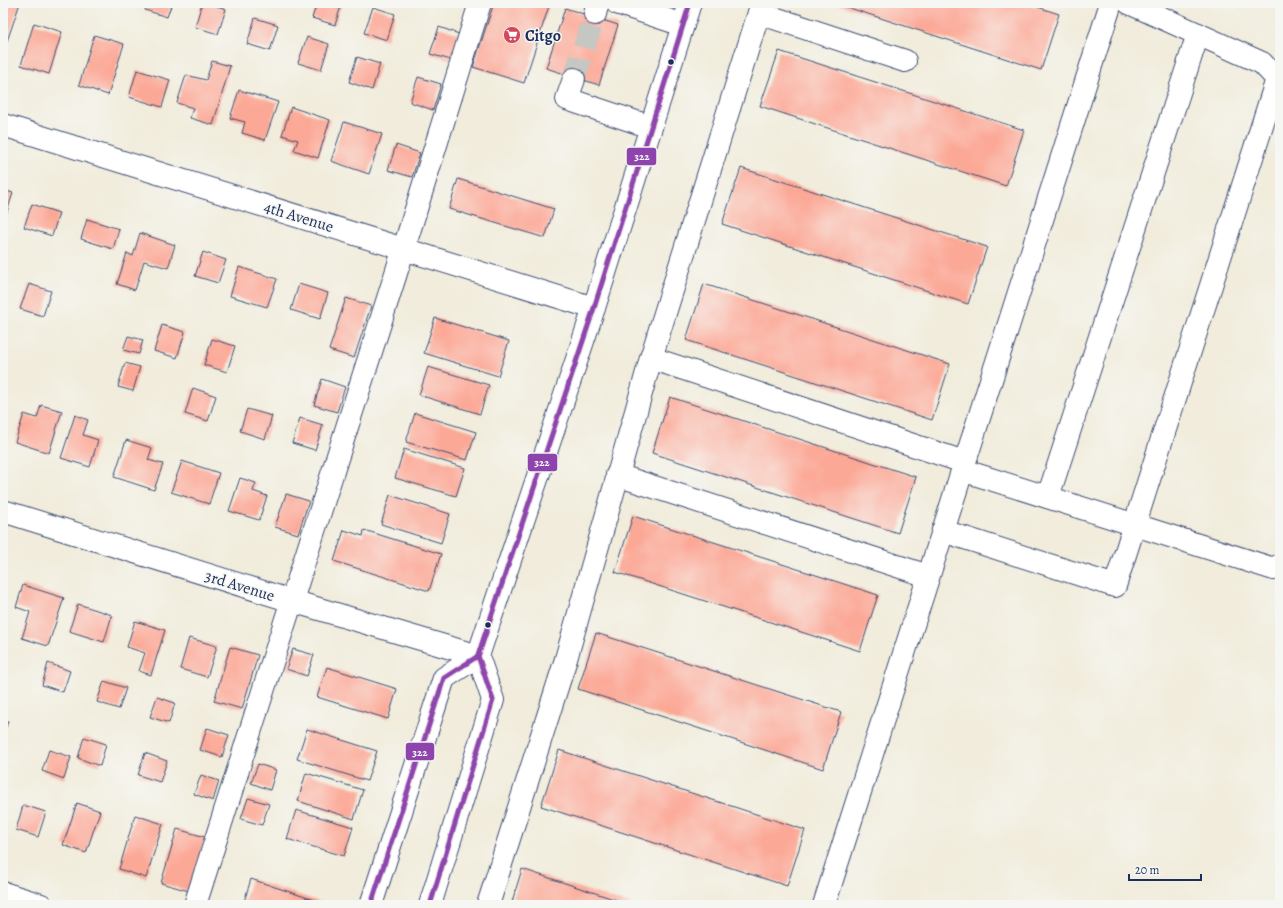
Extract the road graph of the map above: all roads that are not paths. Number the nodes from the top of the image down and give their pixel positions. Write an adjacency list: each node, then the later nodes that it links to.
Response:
1 (480, 3): 13 (main road)
2 (617, 3): 7 (main road)
3 (690, 3): 7 (main road)
4 (1111, 3): 16 (main road)
5 (1129, 3): 8 (main road)
6 (760, 8): 9 (main road); 15 (main road)
7 (683, 25): 12 (main road)
8 (1198, 34): 18 (main road); 20 (main road)
9 (905, 61)
10 (570, 89): 12 (main road)
11 (3, 125): 13 (main road, 4th Avenue)
12 (651, 127): 14 (main road)
13 (404, 248): 14 (main road, 4th Avenue); 24 (main road)
14 (594, 308): 25 (main road)
15 (651, 358): 16 (main road); 17 (main road)
16 (963, 466): 18 (main road); 21 (main road)
17 (617, 475): 23 (main road); 31 (main road)
18 (1048, 497): 20 (main road)
19 (3, 511): 24 (main road, 3rd Avenue)
20 (1135, 525): 21 (main road); 22 (main road)
21 (943, 531): 23 (main road)
22 (1280, 565)
23 (928, 576): 32 (main road)
24 (292, 601): 25 (main road, 3rd Avenue); 28 (main road)
25 (478, 656): 29 (main road); 30 (main road)
26 (3, 893): 27 (main road)
27 (41, 905)
28 (195, 905)
29 (371, 905)
30 (430, 905)
31 (488, 905)
32 (824, 905)

